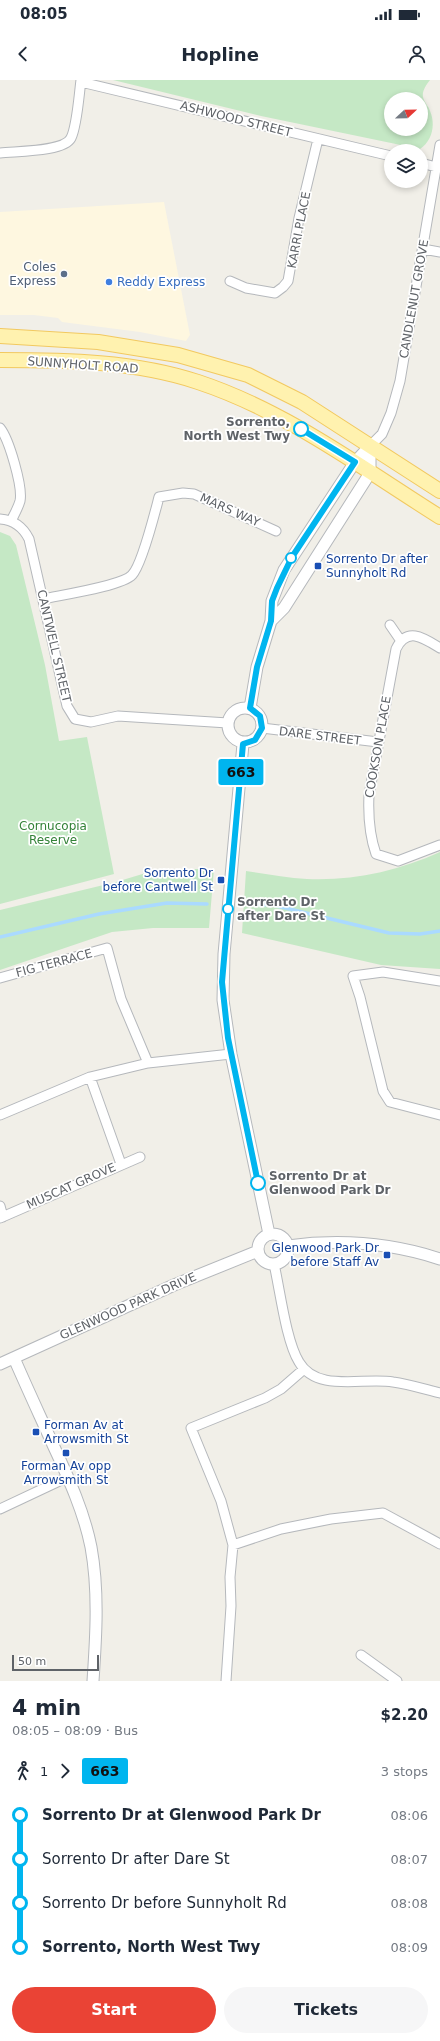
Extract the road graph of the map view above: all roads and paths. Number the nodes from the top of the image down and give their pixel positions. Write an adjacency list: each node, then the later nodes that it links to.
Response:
1 (81, 81): 2 (street, ASHWOOD STREET); 4 (street)
2 (318, 139): 5 (street, ASHWOOD STREET); 10 (street, KARRI PLACE)
3 (440, 145): 7 (street, CANDLENUT GROVE)
4 (0, 153)
5 (384, 154)
6 (428, 165): 7 (street)
7 (436, 167): 8 (street, CANDLENUT GROVE)
8 (422, 249): 9 (street); 14 (street, CANDLENUT GROVE)
9 (440, 252)
10 (230, 281)
11 (0, 336): 14 (main road, SUNNYHOLT ROAD)
12 (0, 360): 15 (main road, SUNNYHOLT ROAD)
13 (0, 428): 20 (street)
14 (370, 446): 15 (street); 16 (street); 17 (main road, SUNNYHOLT ROAD)
15 (355, 462): 16 (main road, SUNNYHOLT ROAD); 23 (street)
16 (370, 473): 18 (main road, SUNNYHOLT ROAD); 23 (street)
17 (440, 491)
18 (440, 517)
19 (0, 519): 20 (street)
20 (11, 521): 22 (street, CANTWELL STREET)
21 (276, 531): 22 (street, MARS WAY)
22 (43, 599): 28 (street, CANTWELL STREET)
23 (271, 621): 27 (street)
24 (390, 625): 25 (street)
25 (401, 641): 26 (street); 30 (street, COOKSON PLACE)
26 (440, 648)
27 (250, 708): 28 (street); 29 (street)
28 (228, 723): 31 (street)
29 (262, 728): 30 (street, DARE STREET); 31 (street)
30 (378, 742): 32 (street, COOKSON PLACE)
31 (243, 744): 35 (street)
32 (440, 845)
33 (0, 978): 36 (street, FIG TERRACE)
34 (440, 981): 39 (street)
35 (231, 1054): 36 (street); 44 (street)
36 (148, 1063): 37 (street)
37 (90, 1077): 38 (street); 41 (street)
38 (0, 1115)
39 (440, 1115)
40 (140, 1157): 41 (street, MUSCAT GROVE)
41 (121, 1164): 43 (street, MUSCAT GROVE)
42 (0, 1206): 43 (street)
43 (1, 1218)
44 (269, 1234): 45 (street); 46 (street)
45 (288, 1246): 47 (street); 48 (street)
46 (258, 1252): 48 (street); 49 (street, GLENWOOD PARK DRIVE)
47 (440, 1259)
48 (274, 1264): 51 (street)
49 (14, 1358): 50 (street, GLENWOOD PARK DRIVE); 53 (street)
50 (0, 1364)
51 (304, 1369): 52 (street); 56 (street)
52 (440, 1393)
53 (68, 1477): 54 (street); 58 (street)
54 (0, 1509)
55 (440, 1544): 56 (street)
56 (233, 1545): 59 (street)
57 (360, 1655): 60 (street)
58 (93, 1681)
59 (226, 1681)
60 (397, 1681)

